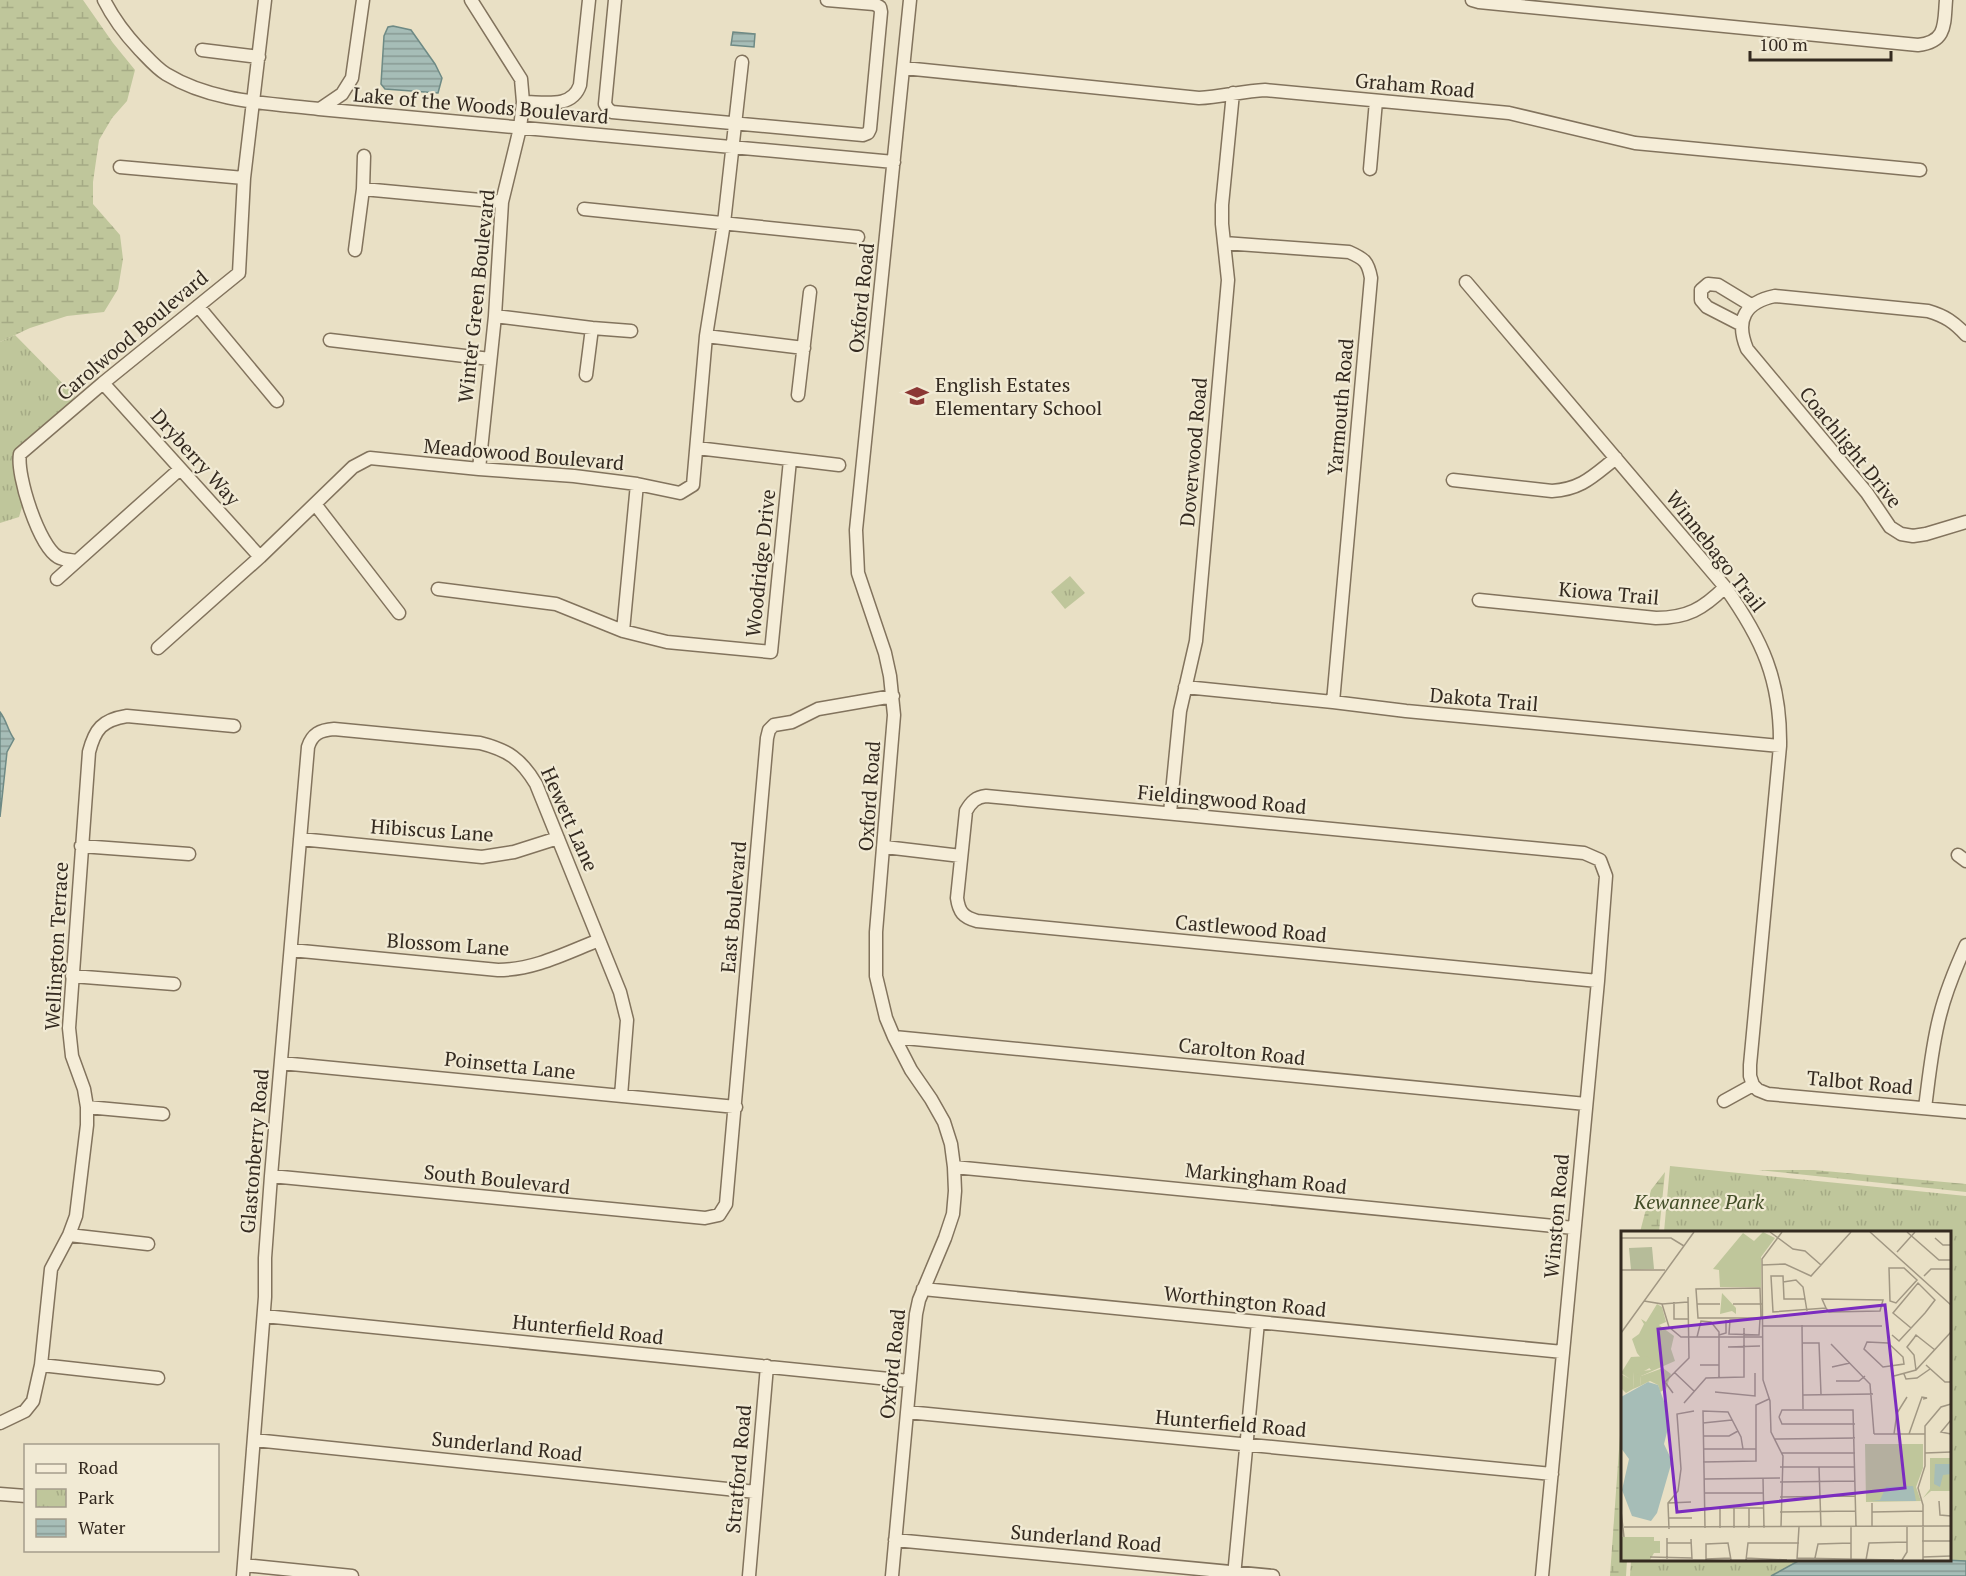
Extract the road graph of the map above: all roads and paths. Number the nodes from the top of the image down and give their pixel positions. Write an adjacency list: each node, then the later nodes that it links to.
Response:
1 (104, 0): 17 (street, Lake of the Woods Boulevard)
2 (265, 0): 12 (street, Carolwood Boulevard)
3 (363, 0): 19 (street)
4 (471, 0): 18 (street, Winter Green Boulevard)
5 (589, 0): 18 (street)
6 (615, 0): 20 (street)
7 (827, 0): 20 (street)
8 (910, 0): 14 (street, Oxford Road)
9 (1472, 0): 10 (street)
10 (1946, 0)
11 (202, 50): 12 (street)
12 (259, 57): 17 (street, Carolwood Boulevard)
13 (741, 62): 20 (street, Meadowood Boulevard)
14 (904, 68): 15 (street, Graham Road); 24 (street, Oxford Road)
15 (1233, 93): 16 (street, Graham Road); 34 (street, Doverwood Road)
16 (1376, 101): 26 (street); 27 (street, Graham Road)
17 (254, 102): 19 (street, Lake of the Woods Boulevard); 28 (street, Carolwood Boulevard)
18 (523, 102): 21 (street, Winter Green Boulevard)
19 (319, 109): 21 (street, Lake of the Woods Boulevard)
20 (736, 124): 22 (street, Meadowood Boulevard)
21 (520, 128): 22 (street, Lake of the Woods Boulevard); 30 (street, Winter Green Boulevard)
22 (732, 147): 24 (street, Lake of the Woods Boulevard); 32 (street, Meadowood Boulevard)
23 (364, 156): 29 (street)
24 (894, 162): 73 (street, Oxford Road)
25 (120, 167): 28 (street)
26 (1370, 169)
27 (1920, 170)
28 (244, 178): 39 (street, Carolwood Boulevard)
29 (363, 189): 30 (street); 35 (street)
30 (502, 202): 40 (street, Winter Green Boulevard)
31 (584, 209): 32 (street)
32 (724, 223): 33 (street); 45 (street, Meadowood Boulevard)
33 (858, 237)
34 (1224, 243): 72 (street, Doverwood Road); 74 (street, Yarmouth Road)
35 (355, 250)
36 (1466, 282): 54 (street, Winnebago Trail)
37 (810, 292): 47 (street)
38 (1751, 305): 41 (street); 41 (street); 44 (street)
39 (198, 306): 50 (street, Carolwood Boulevard); 52 (street)
40 (495, 316): 42 (street); 48 (street, Winter Green Boulevard)
41 (1742, 325): 62 (street, Coachlight Drive)
42 (592, 328): 43 (street); 49 (street)
43 (631, 331)
44 (1966, 335)
45 (706, 336): 47 (street); 53 (street, Meadowood Boulevard)
46 (330, 340): 48 (street)
47 (804, 348): 51 (street)
48 (490, 359): 58 (street, Winter Green Boulevard)
49 (586, 375)
50 (103, 383): 57 (street, Dryberry Way); 64 (street, Carolwood Boulevard)
51 (798, 396)
52 (277, 401)
53 (697, 448): 55 (street); 60 (street, Meadowood Boulevard)
54 (1616, 458): 59 (street); 66 (street, Winnebago Trail)
55 (790, 460): 56 (street); 70 (street, Woodridge Drive)
56 (839, 465)
57 (180, 470): 63 (street, Dryberry Way); 64 (street)
58 (479, 470): 60 (street, Meadowood Boulevard); 61 (street, Meadowood Boulevard)
59 (1453, 480)
60 (637, 484): 70 (street)
61 (315, 504): 63 (street, Meadowood Boulevard); 69 (street)
62 (1966, 522)
63 (260, 557): 71 (street, Meadowood Boulevard)
64 (77, 561): 65 (street)
65 (57, 579)
66 (1725, 587): 68 (street, Kiowa Trail); 77 (street, Winnebago Trail)
67 (438, 589): 70 (street, Woodridge Drive)
68 (1479, 600)
69 (399, 613)
70 (623, 631)
71 (158, 648)
72 (1185, 687): 74 (street, Dakota Trail); 78 (street, Doverwood Road)
73 (893, 696): 82 (street, Oxford Road); 99 (street, East Boulevard)
74 (1333, 702): 77 (street, Dakota Trail)
75 (234, 726): 81 (street, Wellington Terrace)
76 (316, 733): 79 (street, Hewett Lane); 80 (street, Glastonberry Road)
77 (1780, 746): 94 (street, Winnebago Trail)
78 (1170, 813): 84 (street, Fieldingwood Road); 85 (street, Fieldingwood Road)
79 (558, 838): 80 (street, Hibiscus Lane); 86 (street, Hewett Lane)
80 (300, 839): 88 (street, Glastonberry Road)
81 (81, 846): 83 (street); 89 (street, Wellington Terrace)
82 (885, 848): 84 (street); 92 (street, Oxford Road)
83 (189, 854)
84 (961, 856): 90 (street, Castlewood Road)
85 (1600, 860): 90 (street, Winston Road)
86 (598, 940): 88 (street, Blossom Lane); 95 (street, Hewett Lane)
87 (1966, 945): 100 (street)
88 (291, 950): 93 (street, Glastonberry Road)
89 (72, 976): 91 (street); 98 (street, Wellington Terrace)
90 (1598, 981): 97 (street, Winston Road)
91 (174, 984)
92 (894, 1037): 97 (street, Carolton Road); 103 (street, Oxford Road)
93 (281, 1063): 95 (street, Poinsetta Lane); 104 (street, Glastonberry Road)
94 (1753, 1085): 96 (street); 100 (street, Talbot Road)
95 (621, 1096): 99 (street, Poinsetta Lane)
96 (1724, 1101)
97 (1586, 1104): 106 (street, Winston Road)
98 (87, 1107): 102 (street); 107 (street, Wellington Terrace)
99 (736, 1107): 105 (street, East Boulevard)
100 (1925, 1108): 101 (street, Talbot Road)
101 (1966, 1112)
102 (163, 1114)
103 (954, 1167): 106 (street, Markingham Road); 109 (street, Oxford Road)
104 (271, 1176): 105 (street, South Boulevard); 110 (street, Glastonberry Road)
105 (719, 1215)
106 (1574, 1228): 112 (street, Winston Road)
107 (69, 1234): 108 (street); 113 (street, Wellington Terrace)
108 (148, 1244)
109 (923, 1289): 111 (street, Worthington Road); 116 (street, Oxford Road)
110 (264, 1316): 114 (street, Hunterfield Road); 119 (street, Glastonberry Road)
111 (1258, 1322): 112 (street, Worthington Road); 120 (street)
112 (1563, 1352): 121 (street, Winston Road)
113 (41, 1365): 115 (street); 118 (street, Wellington Terrace)
114 (767, 1366): 116 (street, Hunterfield Road); 122 (street, Stratford Road)
115 (158, 1378)
116 (909, 1381): 117 (street, Oxford Road)
117 (907, 1412): 120 (street, Hunterfield Road); 125 (street, Oxford Road)
118 (0, 1423)
119 (254, 1440): 122 (street, Sunderland Road); 126 (street, Glastonberry Road)
120 (1247, 1443): 121 (street, Hunterfield Road); 127 (street)
121 (1552, 1474): 132 (street, Winston Road)
122 (756, 1492): 129 (street, Stratford Road)
123 (0, 1494): 124 (street)
124 (24, 1496)
125 (895, 1540): 127 (street, Sunderland Road); 130 (street, Oxford Road)
126 (244, 1570): 128 (street)
127 (1234, 1574): 131 (street, Sunderland Road)
128 (352, 1576)
129 (749, 1576)
130 (892, 1576)
131 (1273, 1576)
132 (1542, 1576)

